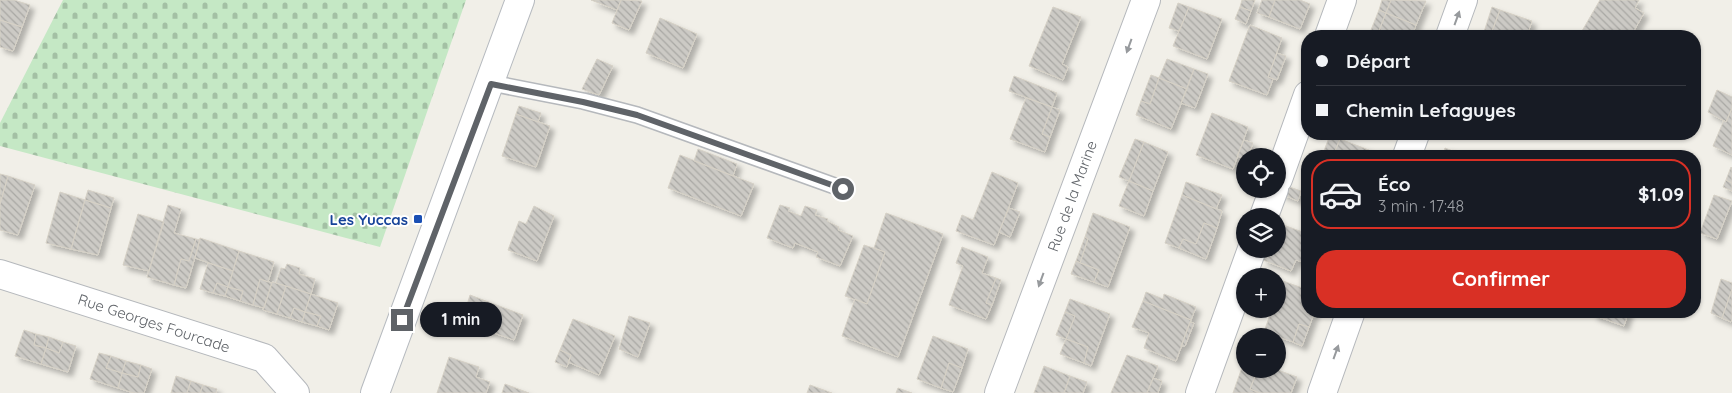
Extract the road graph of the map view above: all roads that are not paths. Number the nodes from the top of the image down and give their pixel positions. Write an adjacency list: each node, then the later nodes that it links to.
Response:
1 (520, 0): 7 (street)
2 (1146, 0): 16 (street, Rue de la Marine, one-way to 16)
3 (1342, 0): 5 (street)
4 (1463, 0): 6 (street, one-way to 4)
5 (1331, 30)
6 (1452, 30)
7 (491, 84): 10 (lane); 15 (street)
8 (1301, 115): 9 (street)
9 (1286, 157)
10 (843, 189)
11 (1249, 258): 17 (street)
12 (0, 274): 14 (street, Rue Georges Fourcade)
13 (1349, 318): 18 (street, one-way to 13)
14 (295, 393)
15 (375, 393)
16 (999, 393)
17 (1200, 393)
18 (1322, 393)

